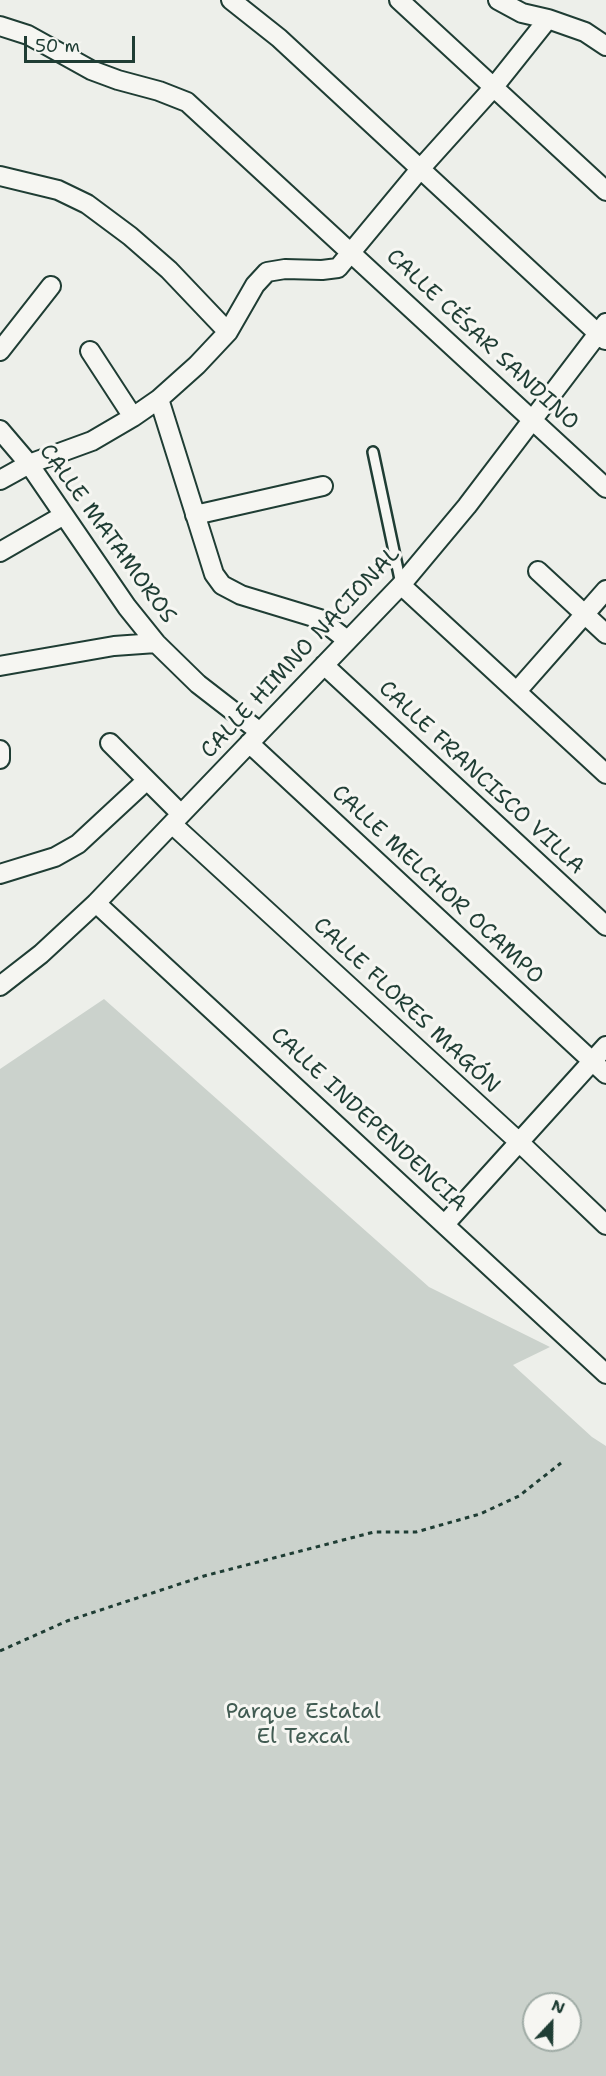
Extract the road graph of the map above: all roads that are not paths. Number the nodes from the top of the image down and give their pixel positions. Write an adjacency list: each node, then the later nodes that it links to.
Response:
1 (231, 0): 8 (street)
2 (399, 0): 7 (street)
3 (498, 0): 4 (street)
4 (548, 19): 6 (street); 7 (street)
5 (0, 26): 11 (street, CALLE CÉSAR SANDINO)
6 (606, 46)
7 (493, 88): 8 (street); 10 (street)
8 (421, 168): 11 (street); 14 (street)
9 (0, 176): 13 (street)
10 (606, 191)
11 (351, 252): 13 (street); 19 (street, CALLE CÉSAR SANDINO)
12 (51, 286): 15 (street)
13 (228, 332): 17 (street)
14 (603, 333): 19 (street, CALLE HIMNO NACIONAL)
15 (0, 351)
16 (90, 351): 18 (street)
17 (159, 399): 18 (street); 27 (street)
18 (134, 417): 22 (street)
19 (532, 419): 25 (street, CALLE CÉSAR SANDINO); 30 (street, CALLE HIMNO NACIONAL)
20 (0, 430): 22 (street, CALLE MATAMOROS)
21 (373, 452): 30 (lane)
22 (29, 464): 23 (street); 26 (street, CALLE MATAMOROS)
23 (0, 480)
24 (323, 486): 27 (street)
25 (606, 488)
26 (64, 515): 28 (street); 35 (street, CALLE MATAMOROS)
27 (195, 515): 34 (street)
28 (0, 552)
29 (538, 571): 32 (street)
30 (401, 585): 34 (street, CALLE HIMNO NACIONAL); 38 (street)
31 (606, 590): 32 (street)
32 (585, 614): 33 (street); 38 (street)
33 (606, 634)
34 (347, 640): 36 (street, CALLE HIMNO NACIONAL)
35 (156, 643): 37 (street); 39 (street, CALLE MATAMOROS)
36 (324, 665): 39 (street, CALLE HIMNO NACIONAL); 48 (street, CALLE FRANCISCO VILLA)
37 (0, 666)
38 (517, 691): 43 (street)
39 (254, 738): 45 (street, CALLE HIMNO NACIONAL); 51 (street, CALLE MELCHOR OCAMPO)
40 (110, 743): 44 (street, CALLE FLORES MAGÓN)
41 (0, 750): 42 (street)
42 (0, 759)
43 (606, 774)
44 (147, 780): 45 (street, CALLE FLORES MAGÓN); 46 (street)
45 (177, 819): 47 (street, CALLE HIMNO NACIONAL); 53 (street, CALLE FLORES MAGÓN)
46 (0, 874)
47 (96, 903): 49 (street, CALLE HIMNO NACIONAL); 54 (street, CALLE INDEPENDENCIA)
48 (606, 926)
49 (0, 986)
50 (606, 1046): 51 (street)
51 (592, 1062): 52 (street, CALLE MELCHOR OCAMPO); 53 (street)
52 (606, 1074)
53 (519, 1142): 54 (street); 55 (street, CALLE FLORES MAGÓN)
54 (446, 1224): 56 (street, CALLE INDEPENDENCIA)
55 (606, 1225)
56 (606, 1374)

